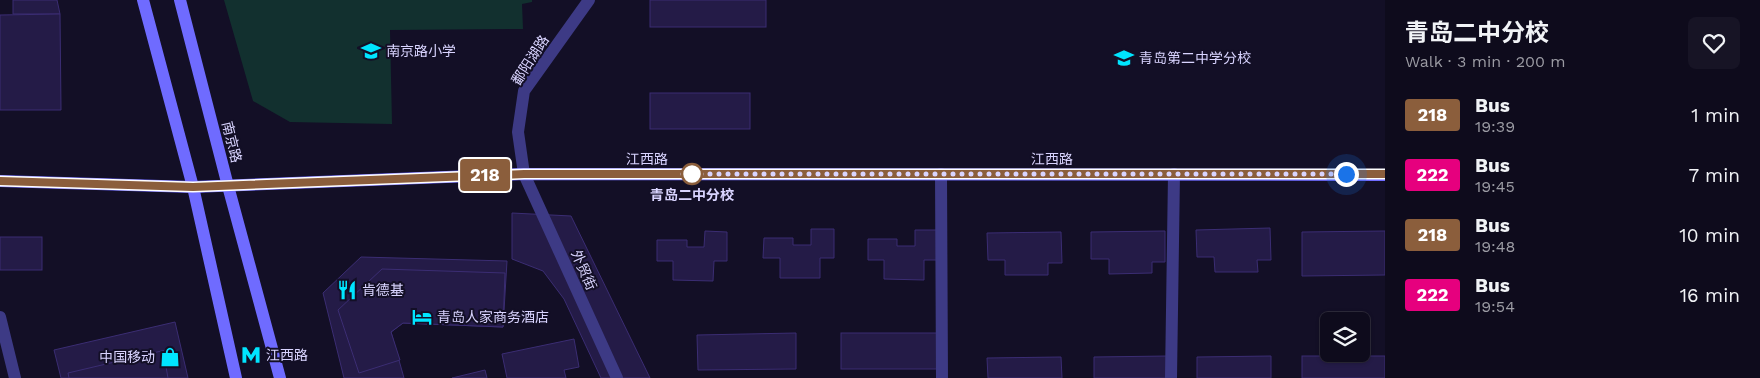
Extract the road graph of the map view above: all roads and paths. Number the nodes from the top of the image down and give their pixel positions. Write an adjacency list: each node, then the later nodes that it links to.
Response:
1 (143, 0): 10 (main road)
2 (180, 0): 9 (main road, 南京路)
3 (589, 0): 4 (street, 鄱阳湖路)
4 (524, 174): 5 (main road, 江西路); 9 (main road, 江西路); 15 (street, 外贸街)
5 (941, 174): 6 (main road, 江西路); 16 (street)
6 (1174, 174): 7 (main road, 江西路); 17 (street)
7 (1385, 174)
8 (0, 181): 10 (main road, 江西路)
9 (228, 186): 10 (main road, 江西路); 14 (main road, 南京路)
10 (193, 187): 13 (main road)
11 (0, 317): 12 (street)
12 (15, 378)
13 (236, 378)
14 (280, 378)
15 (617, 378)
16 (942, 378)
17 (1171, 378)

